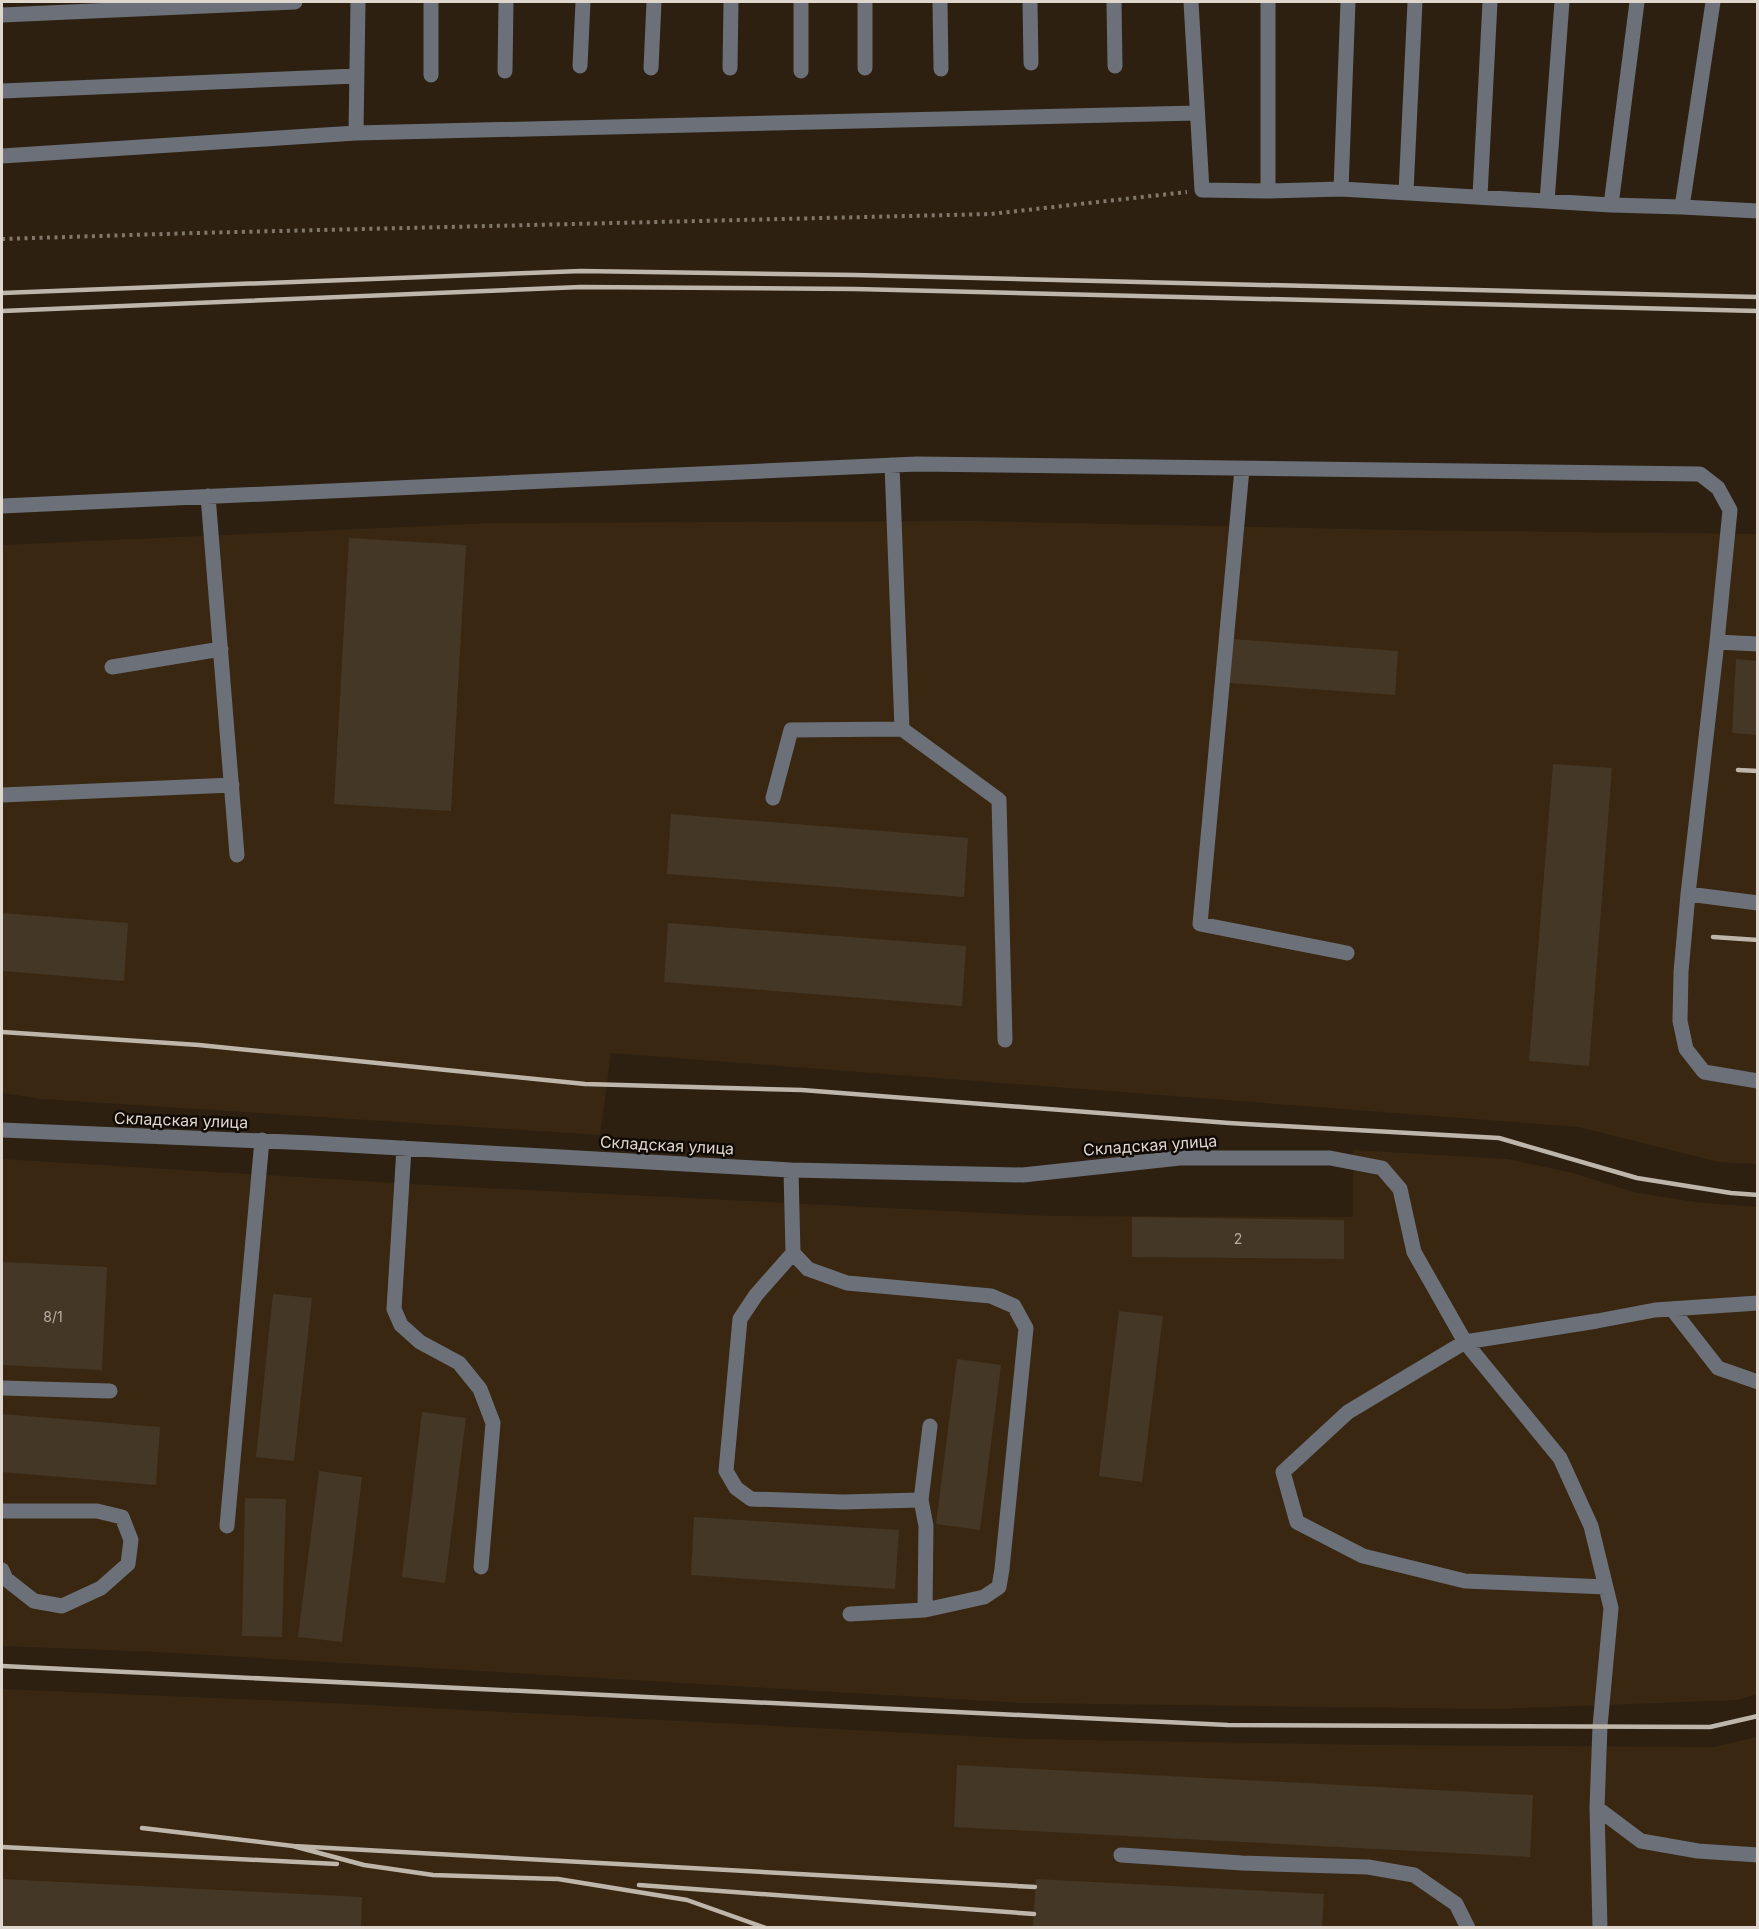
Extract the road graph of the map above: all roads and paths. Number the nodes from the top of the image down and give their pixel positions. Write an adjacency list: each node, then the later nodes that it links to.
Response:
1 (295, 2): 21 (street)
2 (358, 2): 32 (street)
3 (431, 2): 31 (street)
4 (506, 2): 29 (street)
5 (583, 2): 23 (street)
6 (654, 2): 25 (street)
7 (731, 2): 26 (street)
8 (801, 2): 30 (street)
9 (866, 2): 27 (street)
10 (940, 2): 28 (street)
11 (1030, 2): 22 (street)
12 (1114, 2): 24 (street)
13 (1191, 2): 34 (street)
14 (1268, 2): 39 (street)
15 (1348, 2): 37 (street)
16 (1415, 2): 40 (street)
17 (1490, 2): 41 (street)
18 (1562, 2): 42 (street)
19 (1637, 2): 43 (street)
20 (1713, 2): 44 (street)
21 (2, 15)
22 (1030, 63)
23 (580, 66)
24 (1116, 66)
25 (651, 68)
26 (730, 68)
27 (866, 68)
28 (941, 69)
29 (505, 71)
30 (801, 71)
31 (431, 75)
32 (356, 76): 33 (street); 35 (street)
33 (2, 91)
34 (1197, 113): 35 (street); 38 (street)
35 (356, 133): 36 (street)
36 (2, 156)
37 (1341, 189): 39 (street); 40 (street)
38 (1202, 190): 39 (street); 46 (path)
39 (1268, 191)
40 (1406, 192): 41 (street)
41 (1480, 196): 42 (street)
42 (1547, 201): 43 (street)
43 (1611, 205): 44 (street)
44 (1682, 207): 45 (street)
45 (1758, 212)
46 (2, 239)
47 (892, 465): 48 (street); 49 (street); 55 (street)
48 (1242, 469): 51 (street); 62 (street)
49 (208, 496): 50 (street); 53 (street)
50 (2, 506)
51 (1717, 642): 52 (street); 60 (street)
52 (1758, 644)
53 (221, 649): 54 (street); 56 (street)
54 (112, 667)
55 (902, 729): 58 (street); 63 (street)
56 (232, 785): 57 (street); 59 (street)
57 (2, 795)
58 (773, 798)
59 (237, 855)
60 (1688, 894): 61 (street); 64 (street)
61 (1758, 903)
62 (1347, 953)
63 (1005, 1040)
64 (1758, 1081)
65 (2, 1130): 66 (street, Складская улица)
66 (262, 1140): 67 (street, Складская улица); 79 (street)
67 (404, 1148): 68 (street, Складская улица); 80 (street)
68 (791, 1170): 69 (street); 72 (street, Складская улица)
69 (793, 1254): 77 (street); 83 (street)
70 (1758, 1304): 71 (street)
71 (1672, 1309): 72 (street); 73 (street)
72 (1465, 1342): 82 (street, Складская улица); 82 (street)
73 (1758, 1382)
74 (2, 1388): 75 (street)
75 (110, 1391)
76 (930, 1426): 77 (street)
77 (921, 1500): 83 (street)
78 (2, 1511): 81 (street)
79 (227, 1526)
80 (482, 1567)
81 (2, 1570)
82 (1606, 1587): 85 (street, Складская улица)
83 (925, 1610): 84 (street)
84 (850, 1614)
85 (1597, 1808): 87 (street); 89 (street, Складская улица)
86 (1121, 1855): 88 (street)
87 (1758, 1855)
88 (1468, 1928)
89 (1600, 1928)

